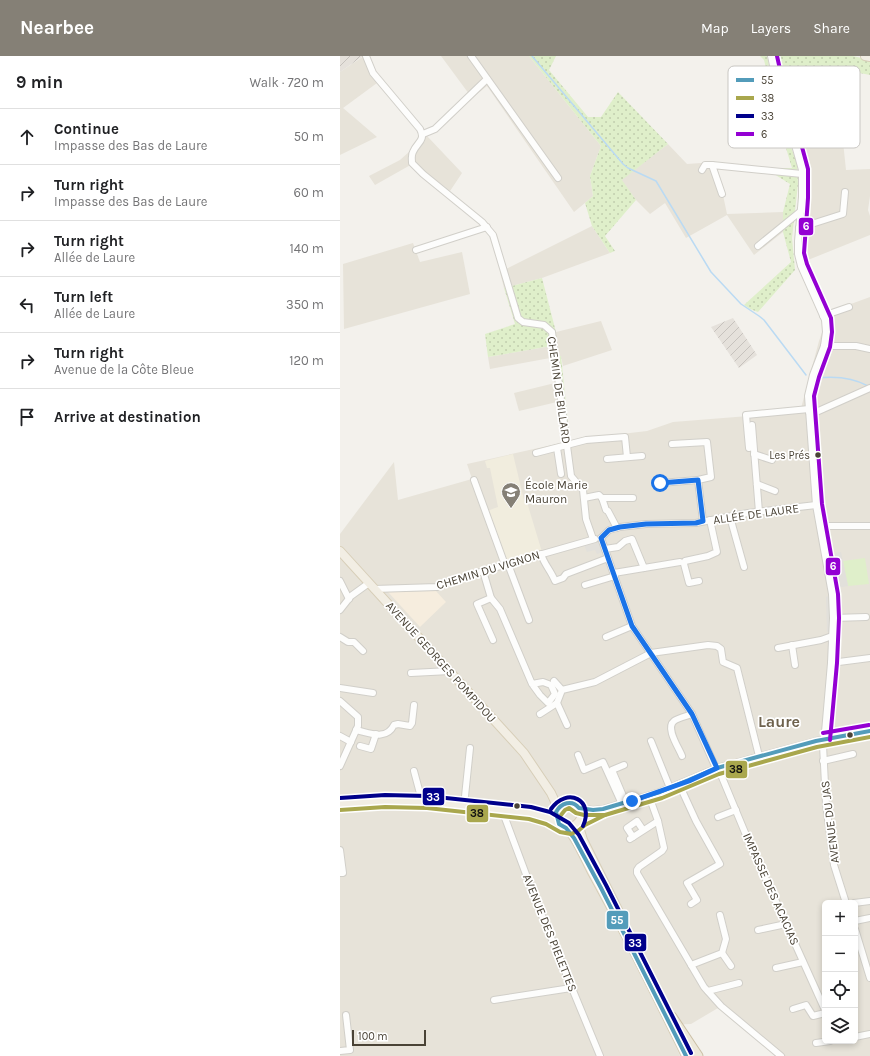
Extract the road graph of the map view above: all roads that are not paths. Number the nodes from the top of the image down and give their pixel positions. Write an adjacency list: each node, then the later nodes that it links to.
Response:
1 (366, 56): 10 (street)
2 (471, 56): 9 (street)
3 (771, 56): 7 (street)
4 (777, 56): 8 (street)
5 (865, 56): 6 (main road)
6 (870, 57)
7 (773, 66)
8 (777, 66)
9 (487, 79): 10 (street); 15 (street)
10 (422, 134): 19 (street, CHEMIN DE BILLARD)
11 (796, 148): 14 (street, AVENUE DU JAS)
12 (712, 165): 13 (street); 14 (street); 17 (street)
13 (702, 170)
14 (802, 174): 18 (street, AVENUE DU JAS)
15 (558, 178)
16 (845, 192): 20 (street)
17 (722, 194)
18 (801, 211): 20 (street, AVENUE DU JAS); 21 (street)
19 (487, 227): 22 (street); 31 (street, CHEMIN DE BILLARD)
20 (799, 228): 24 (street, AVENUE DU JAS)
21 (758, 246)
22 (416, 250)
23 (849, 307): 24 (street)
24 (823, 316): 25 (street, AVENUE DU JAS)
25 (824, 346): 26 (street); 28 (street, AVENUE DU JAS)
26 (870, 349)
27 (869, 389): 28 (street)
28 (809, 411): 33 (street); 49 (street, AVENUE DU JAS)
29 (752, 425): 35 (street)
30 (672, 444): 42 (street)
31 (567, 446): 32 (street); 37 (street); 46 (street, CHEMIN DE BILLARD)
32 (558, 448): 34 (street); 40 (street)
33 (749, 448)
34 (536, 453)
35 (754, 454): 39 (street); 44 (street)
36 (642, 456): 37 (street)
37 (627, 457): 38 (street)
38 (607, 459)
39 (772, 460)
40 (561, 474)
41 (474, 480): 63 (street)
42 (698, 480): 43 (street); 52 (street)
43 (660, 483)
44 (757, 484): 45 (street); 50 (street)
45 (775, 491)
46 (584, 498): 47 (street); 57 (street, CHEMIN DE BILLARD)
47 (602, 498): 48 (street); 55 (street)
48 (633, 498)
49 (816, 506): 50 (street, ALLÉE DE LAURE); 53 (street, AVENUE DU JAS)
50 (759, 512): 51 (street, ALLÉE DE LAURE)
51 (730, 516): 52 (street, ALLÉE DE LAURE); 64 (street)
52 (707, 521): 55 (street, ALLÉE DE LAURE); 69 (street)
53 (820, 526): 54 (street); 75 (street, AVENUE DU JAS)
54 (870, 526)
55 (617, 528): 56 (street, ALLÉE DE LAURE)
56 (601, 538): 57 (street, CHEMIN DU VIGNON); 58 (street)
57 (593, 539): 60 (street, CHEMIN DU VIGNON)
58 (605, 549): 61 (street); 65 (street)
59 (340, 551): 71 (main road, AVENUE GEORGES POMPIDOU)
60 (540, 554): 61 (street); 63 (street, CHEMIN DU VIGNON)
61 (608, 558): 67 (street)
62 (680, 562): 65 (street)
63 (506, 564): 66 (street, CHEMIN DU VIGNON); 77 (street)
64 (744, 567)
65 (644, 568): 67 (street)
66 (483, 571): 71 (street, CHEMIN DU VIGNON); 72 (street)
67 (614, 574): 70 (street); 78 (street)
68 (340, 581): 73 (street)
69 (698, 581)
70 (585, 585)
71 (372, 586): 73 (street); 90 (main road, AVENUE GEORGES POMPIDOU)
72 (491, 598): 82 (street); 93 (street)
73 (349, 599): 74 (street)
74 (340, 610)
75 (833, 618): 76 (street); 79 (street, AVENUE DU JAS)
76 (866, 618)
77 (529, 620)
78 (632, 626): 81 (street); 86 (street)
79 (832, 636): 83 (street); 88 (street, AVENUE DU JAS)
80 (340, 637): 85 (street)
81 (606, 637)
82 (493, 640)
83 (792, 645): 84 (street); 89 (street)
84 (778, 648)
85 (362, 651)
86 (651, 653): 95 (street); 101 (street); 115 (street)
87 (870, 658): 88 (street)
88 (831, 663): 107 (street, AVENUE DU JAS)
89 (795, 665)
90 (450, 672): 91 (street); 121 (main road, AVENUE GEORGES POMPIDOU)
91 (411, 673)
92 (554, 681): 95 (street)
93 (532, 684)
94 (340, 688): 96 (street)
95 (562, 690): 98 (street)
96 (373, 693)
97 (340, 701): 103 (street)
98 (557, 703): 100 (street); 102 (street)
99 (414, 705): 105 (street)
100 (540, 714)
101 (692, 714): 114 (street); 119 (street)
102 (567, 725)
103 (356, 730): 105 (street); 109 (street)
104 (870, 731): 107 (street)
105 (376, 734): 110 (street)
106 (340, 736): 109 (street)
107 (824, 739): 115 (street); 116 (street, AVENUE DU JAS)
108 (651, 741): 123 (street)
109 (351, 742): 118 (street)
110 (360, 746)
111 (470, 748): 129 (street)
112 (853, 754): 116 (street)
113 (578, 755): 127 (street)
114 (682, 756)
115 (759, 756): 119 (street)
116 (823, 761): 143 (street, AVENUE DU JAS)
117 (624, 765): 127 (street)
118 (340, 766)
119 (717, 768): 122 (street); 134 (street, IMPASSE DES ACACIAS)
120 (414, 771): 125 (street)
121 (539, 776): 126 (main road, AVENUE GEORGES POMPIDOU); 133 (main road, AVENUE GEORGES POMPIDOU)
122 (679, 784): 123 (street); 146 (street)
123 (670, 788): 124 (street)
124 (649, 796): 127 (street); 137 (street)
125 (422, 801): 128 (main road); 129 (main road)
126 (566, 802): 130 (main road); 133 (main road)
127 (624, 803): 131 (street)
128 (340, 804)
129 (464, 806): 132 (main road)
130 (579, 808): 131 (street); 138 (main road)
131 (603, 809): 138 (street)
132 (502, 810): 135 (main road); 162 (street, AVENUE DES PIELETTES)
133 (557, 810): 135 (main road); 139 (main road)
134 (736, 810): 136 (street); 150 (street, IMPASSE DES ACACIAS)
135 (530, 813): 139 (main road)
136 (718, 817)
137 (658, 821): 140 (street); 157 (street)
138 (579, 822): 139 (main road); 169 (main road)
139 (563, 826): 176 (main road)
140 (643, 830): 140 (street)
141 (340, 850): 142 (street)
142 (340, 873)
143 (845, 900)
144 (870, 901): 145 (street)
145 (858, 902)
146 (691, 904)
147 (720, 915): 155 (street)
148 (870, 918): 149 (street)
149 (858, 920)
150 (786, 924): 151 (street); 156 (street, IMPASSE DES ACACIAS)
151 (758, 930)
152 (857, 936): 154 (street)
153 (870, 948): 154 (street)
154 (862, 950): 160 (street)
155 (722, 953): 157 (street); 158 (street)
156 (803, 962): 159 (street); 165 (street, IMPASSE DES ACACIAS)
157 (690, 964): 163 (street)
158 (731, 966)
159 (776, 968)
160 (870, 978)
161 (739, 983): 163 (street)
162 (571, 988): 164 (street); 175 (street, AVENUE DES PIELETTES)
163 (708, 991): 179 (street)
164 (494, 1000)
165 (824, 1008)
166 (793, 1009): 167 (street)
167 (822, 1014)
168 (346, 1015): 174 (street)
169 (672, 1017): 177 (main road); 178 (highway)
170 (870, 1034): 171 (street)
171 (858, 1036)
172 (822, 1042): 173 (street)
173 (816, 1043)
174 (340, 1051)
175 (600, 1056)
176 (686, 1056)
177 (692, 1056)
178 (698, 1056)
179 (781, 1056)

